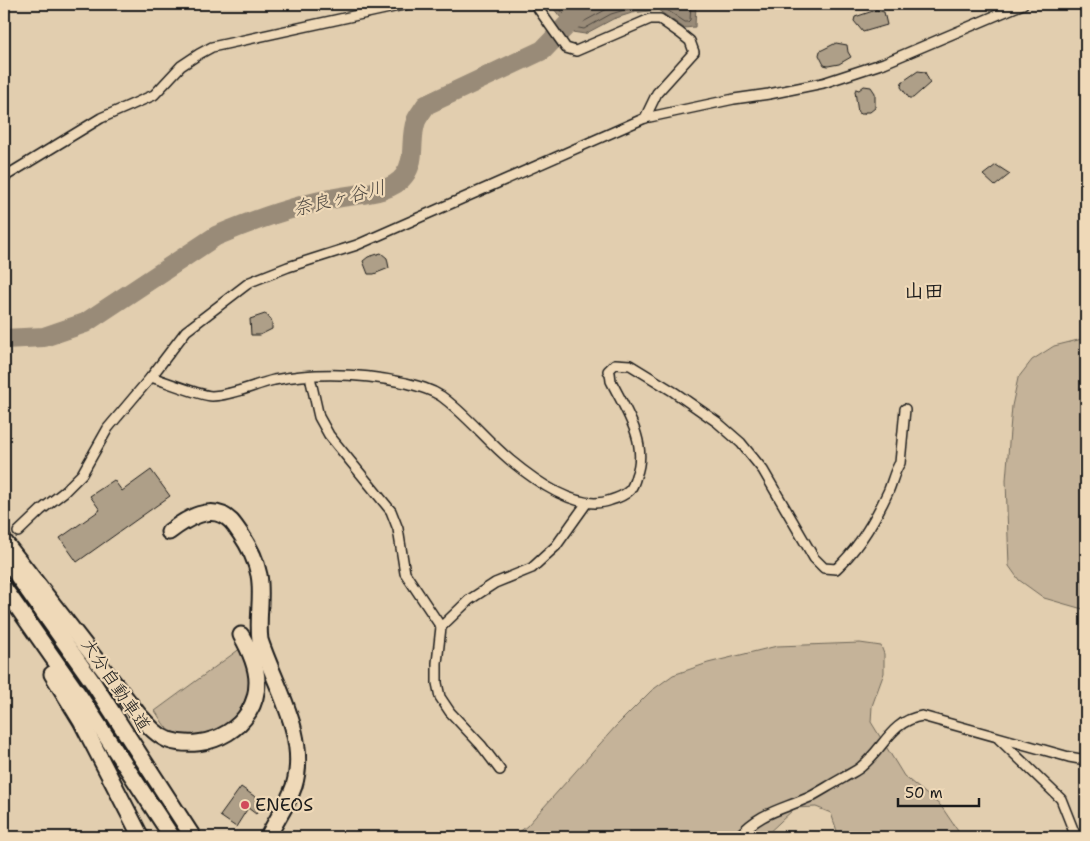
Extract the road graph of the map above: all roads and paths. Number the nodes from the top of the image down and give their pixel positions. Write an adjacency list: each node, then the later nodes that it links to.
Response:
1 (408, 4): 5 (street)
2 (535, 4): 4 (street)
3 (1023, 4): 4 (street)
4 (645, 118): 6 (street)
5 (4, 177)
6 (151, 377): 7 (street); 10 (street)
7 (310, 377): 9 (street); 16 (street)
8 (904, 409): 9 (street)
9 (586, 504): 16 (street)
10 (18, 532)
11 (169, 532): 24 (highway)
12 (4, 541): 17 (highway)
13 (4, 556): 23 (highway, 大分自動車道)
14 (4, 588): 22 (highway, 大分自動車道)
15 (4, 599): 21 (highway)
16 (441, 627): 20 (street)
17 (241, 635)
18 (997, 737): 19 (street); 25 (street); 26 (street)
19 (1086, 760)
20 (500, 770)
21 (141, 837)
22 (172, 837)
23 (193, 837)
24 (268, 837)
25 (738, 837)
26 (1076, 837)

